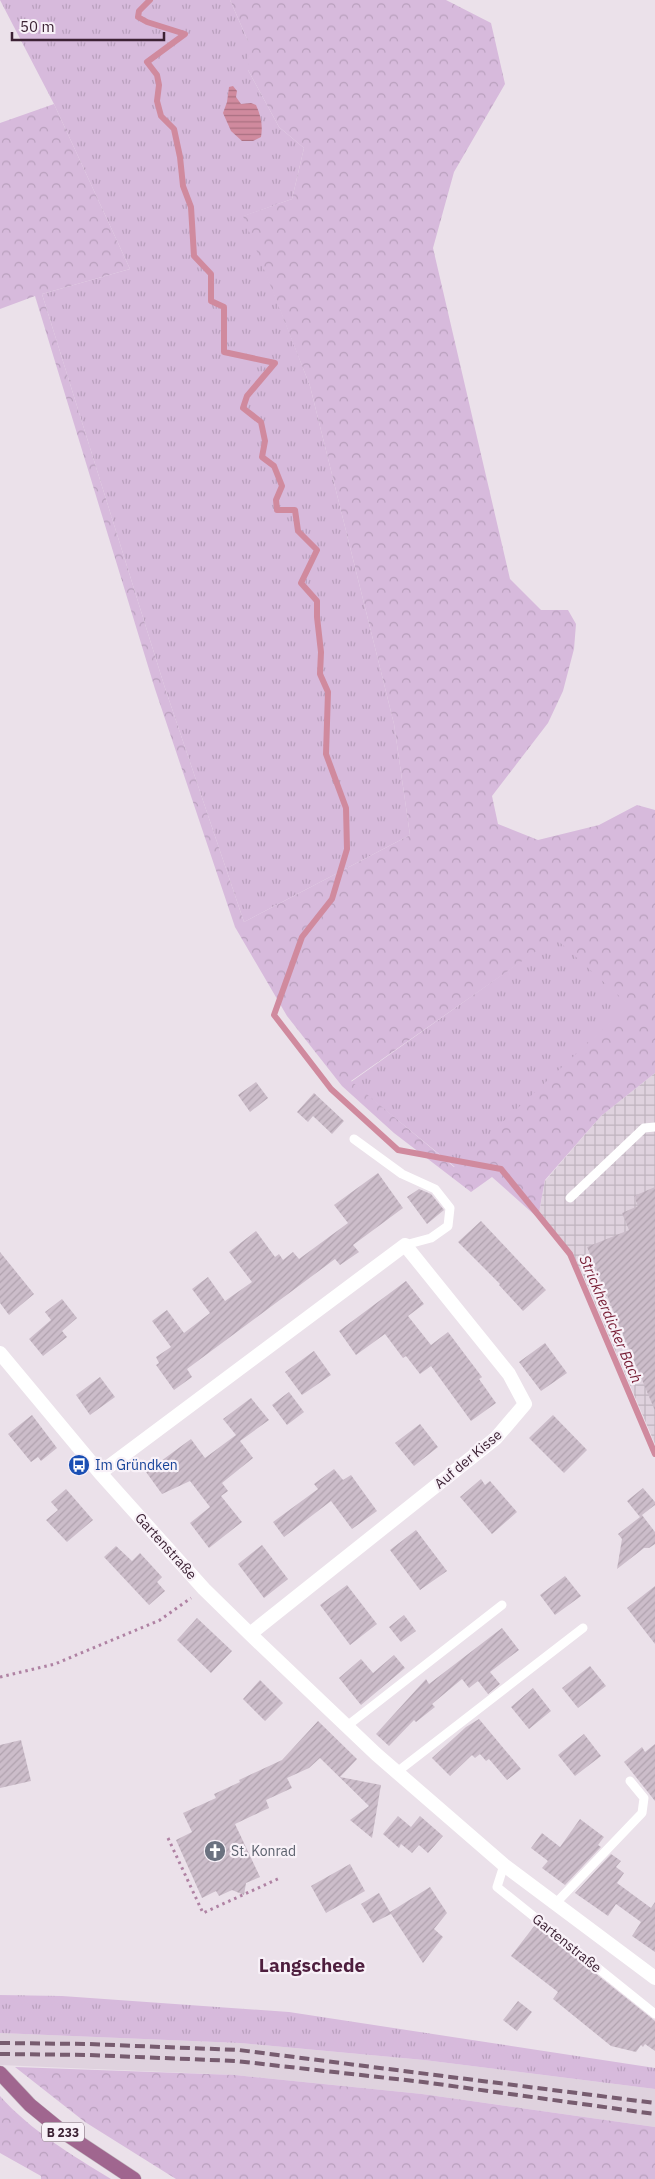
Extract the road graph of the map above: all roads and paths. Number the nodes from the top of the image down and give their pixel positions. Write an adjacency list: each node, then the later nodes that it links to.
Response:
1 (655, 1127): 3 (lane)
2 (354, 1139): 4 (lane)
3 (570, 1198)
4 (405, 1244): 6 (street); 10 (street, Auf der Kisse)
5 (0, 1353): 6 (street, Gartenstraße)
6 (100, 1473): 7 (street, Gartenstraße)
7 (204, 1589): 10 (street, Gartenstraße); 11 (path)
8 (502, 1605): 12 (lane)
9 (583, 1628): 13 (lane)
10 (250, 1634): 12 (street, Gartenstraße)
11 (0, 1677)
12 (347, 1726): 13 (street, Gartenstraße)
13 (397, 1772): 16 (street, Gartenstraße)
14 (630, 1781): 18 (lane)
15 (168, 1838): 17 (path)
16 (504, 1865): 18 (street, Gartenstraße); 20 (lane, Gartenstraße)
17 (280, 1878)
18 (555, 1904): 19 (street, Gartenstraße)
19 (655, 1978)
20 (655, 2014)
21 (0, 2073): 22 (main road, B 233)
22 (134, 2179)

